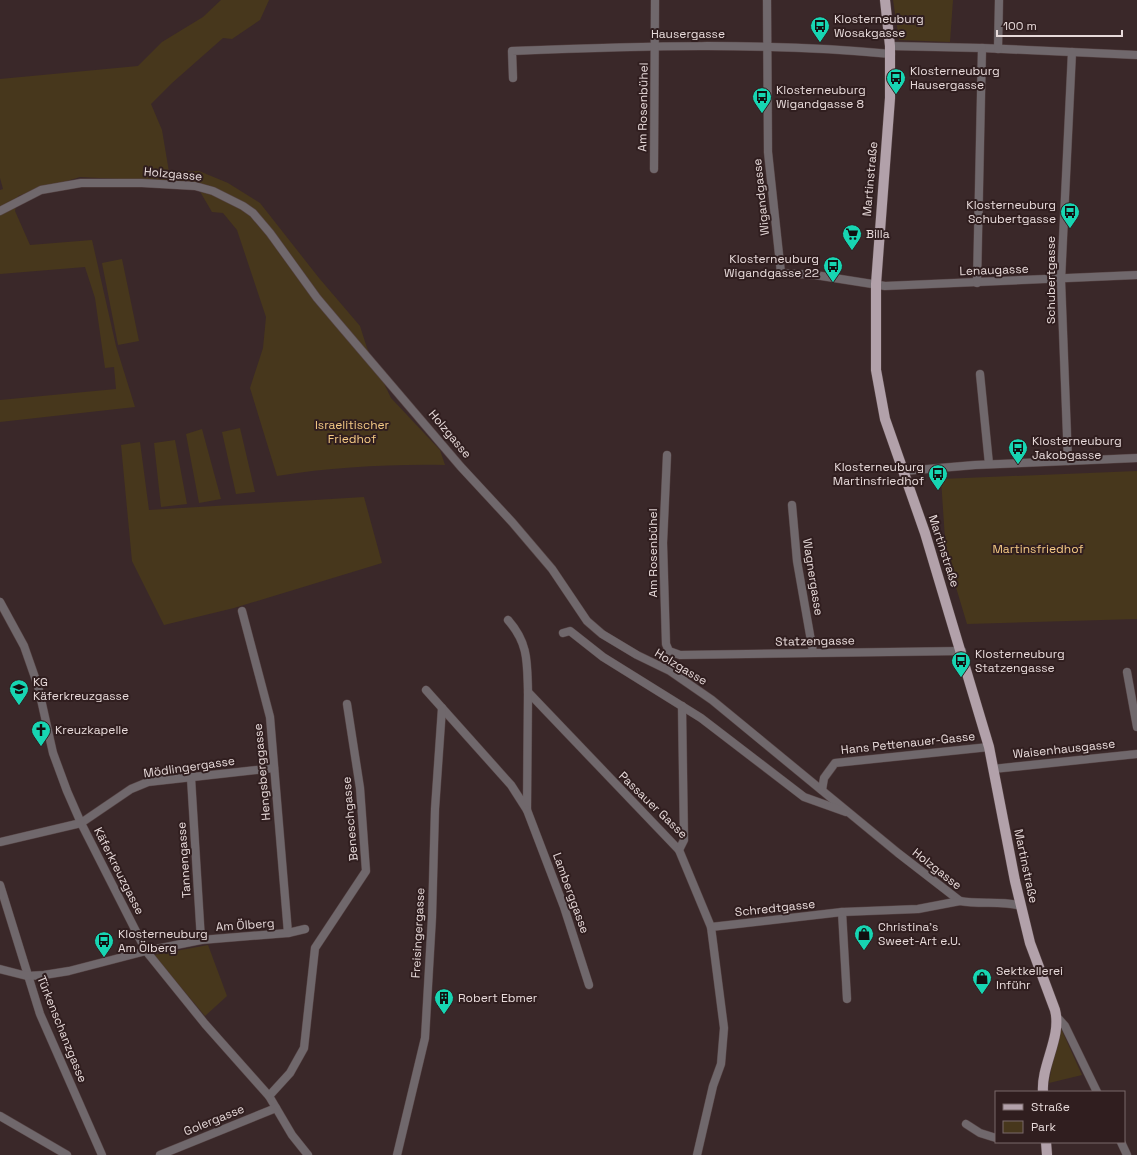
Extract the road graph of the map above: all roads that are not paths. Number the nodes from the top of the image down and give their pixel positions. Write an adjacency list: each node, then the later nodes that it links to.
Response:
1 (655, 0): 5 (street, Am Rosenbühel)
2 (767, 0): 6 (street)
3 (884, 0): 9 (main road, Martinstraße)
4 (999, 0): 8 (street)
5 (655, 45): 6 (street, Hausergasse); 12 (street, Hausergasse); 13 (street, Am Rosenbühel)
6 (767, 47): 9 (street, Hausergasse); 18 (street, Wigandgasse)
7 (982, 48): 8 (street, Hausergasse); 9 (street, Hausergasse); 17 (street)
8 (998, 49): 10 (street, Hausergasse)
9 (890, 50): 18 (main road, Martinstraße)
10 (1072, 52): 11 (street, Hausergasse); 16 (street, Schubertgasse)
11 (1137, 55)
12 (513, 78)
13 (654, 169)
14 (0, 211): 45 (street, Holzgasse)
15 (1137, 275): 16 (street, Lenaugasse)
16 (1061, 280): 17 (street, Lenaugasse); 22 (street, Schubertgasse)
17 (977, 283): 18 (street, Lenaugasse)
18 (876, 284): 24 (main road, Martinstraße)
19 (980, 374): 23 (street)
20 (667, 455): 30 (street, Am Rosenbühel)
21 (1137, 458): 22 (street)
22 (1068, 461): 23 (street)
23 (989, 464): 24 (street)
24 (904, 471): 31 (main road, Martinstraße)
25 (792, 505): 32 (street, Wagnergasse)
26 (0, 602): 48 (street, Käferkreuzgasse)
27 (242, 611): 42 (street, Hengsberggasse)
28 (508, 620): 35 (street)
29 (563, 633): 37 (street, Holzgasse)
30 (669, 650): 32 (street, Statzengasse)
31 (962, 651): 32 (street, Statzengasse); 40 (main road, Martinstraße)
32 (814, 652)
33 (1127, 672): 39 (street)
34 (426, 690): 38 (street)
35 (528, 692): 46 (street); 50 (street, Passauer Gasse)
36 (347, 704): 67 (street, Beneschgasse)
37 (682, 706): 47 (street, Holzgasse); 50 (street, Passauer Gasse)
38 (442, 708): 46 (street); 78 (street, Freisingergasse)
39 (1137, 728)
40 (989, 747): 43 (main road, Martinstraße); 45 (street, Hans Pettenauer-Gasse)
41 (1137, 754): 43 (street, Waisenhausgasse)
42 (274, 768): 44 (street, Mödlingergasse); 57 (street, Hengsberggasse)
43 (993, 769): 53 (main road, Martinstraße)
44 (191, 778): 48 (street, Mödlingergasse); 58 (street, Tannengasse)
45 (822, 790): 47 (street, Holzgasse)
46 (527, 810): 62 (street, Lamberggasse)
47 (852, 814): 52 (street, Holzgasse)
48 (81, 822): 49 (street, Mödlingergasse); 59 (street, Käferkreuzgasse)
49 (0, 842)
50 (679, 850): 55 (street)
51 (0, 885): 61 (street, Türkenschanzgasse)
52 (960, 902): 53 (street, Holzgasse); 54 (street, Schredtgasse)
53 (1021, 906): 64 (main road, Martinstraße)
54 (842, 912): 55 (street, Schredtgasse); 63 (street)
55 (711, 927): 79 (street)
56 (305, 929): 57 (street, Am Ölberg)
57 (288, 934): 58 (street, Am Ölberg)
58 (201, 940): 59 (street, Am Ölberg)
59 (146, 951): 61 (street, Am Ölberg); 67 (street, Käferkreuzgasse)
60 (0, 968): 61 (street, Am Ölberg)
61 (27, 976): 75 (street, Türkenschanzgasse)
62 (589, 984)
63 (846, 999)
64 (1057, 1018): 65 (main road); 66 (street, Martinstraße)
65 (1043, 1091)
66 (1097, 1091)
67 (268, 1096): 68 (street, Käferkreuzgasse)
68 (276, 1108): 76 (street, Golergasse); 77 (street, Käferkreuzgasse)
69 (0, 1116): 74 (street)
70 (966, 1124): 71 (street)
71 (995, 1138)
72 (1046, 1143): 80 (main road)
73 (1121, 1143): 81 (street)
74 (67, 1155)
75 (102, 1155)
76 (160, 1155)
77 (308, 1155)
78 (397, 1155)
79 (697, 1155)
80 (1047, 1155)
81 (1127, 1155)

